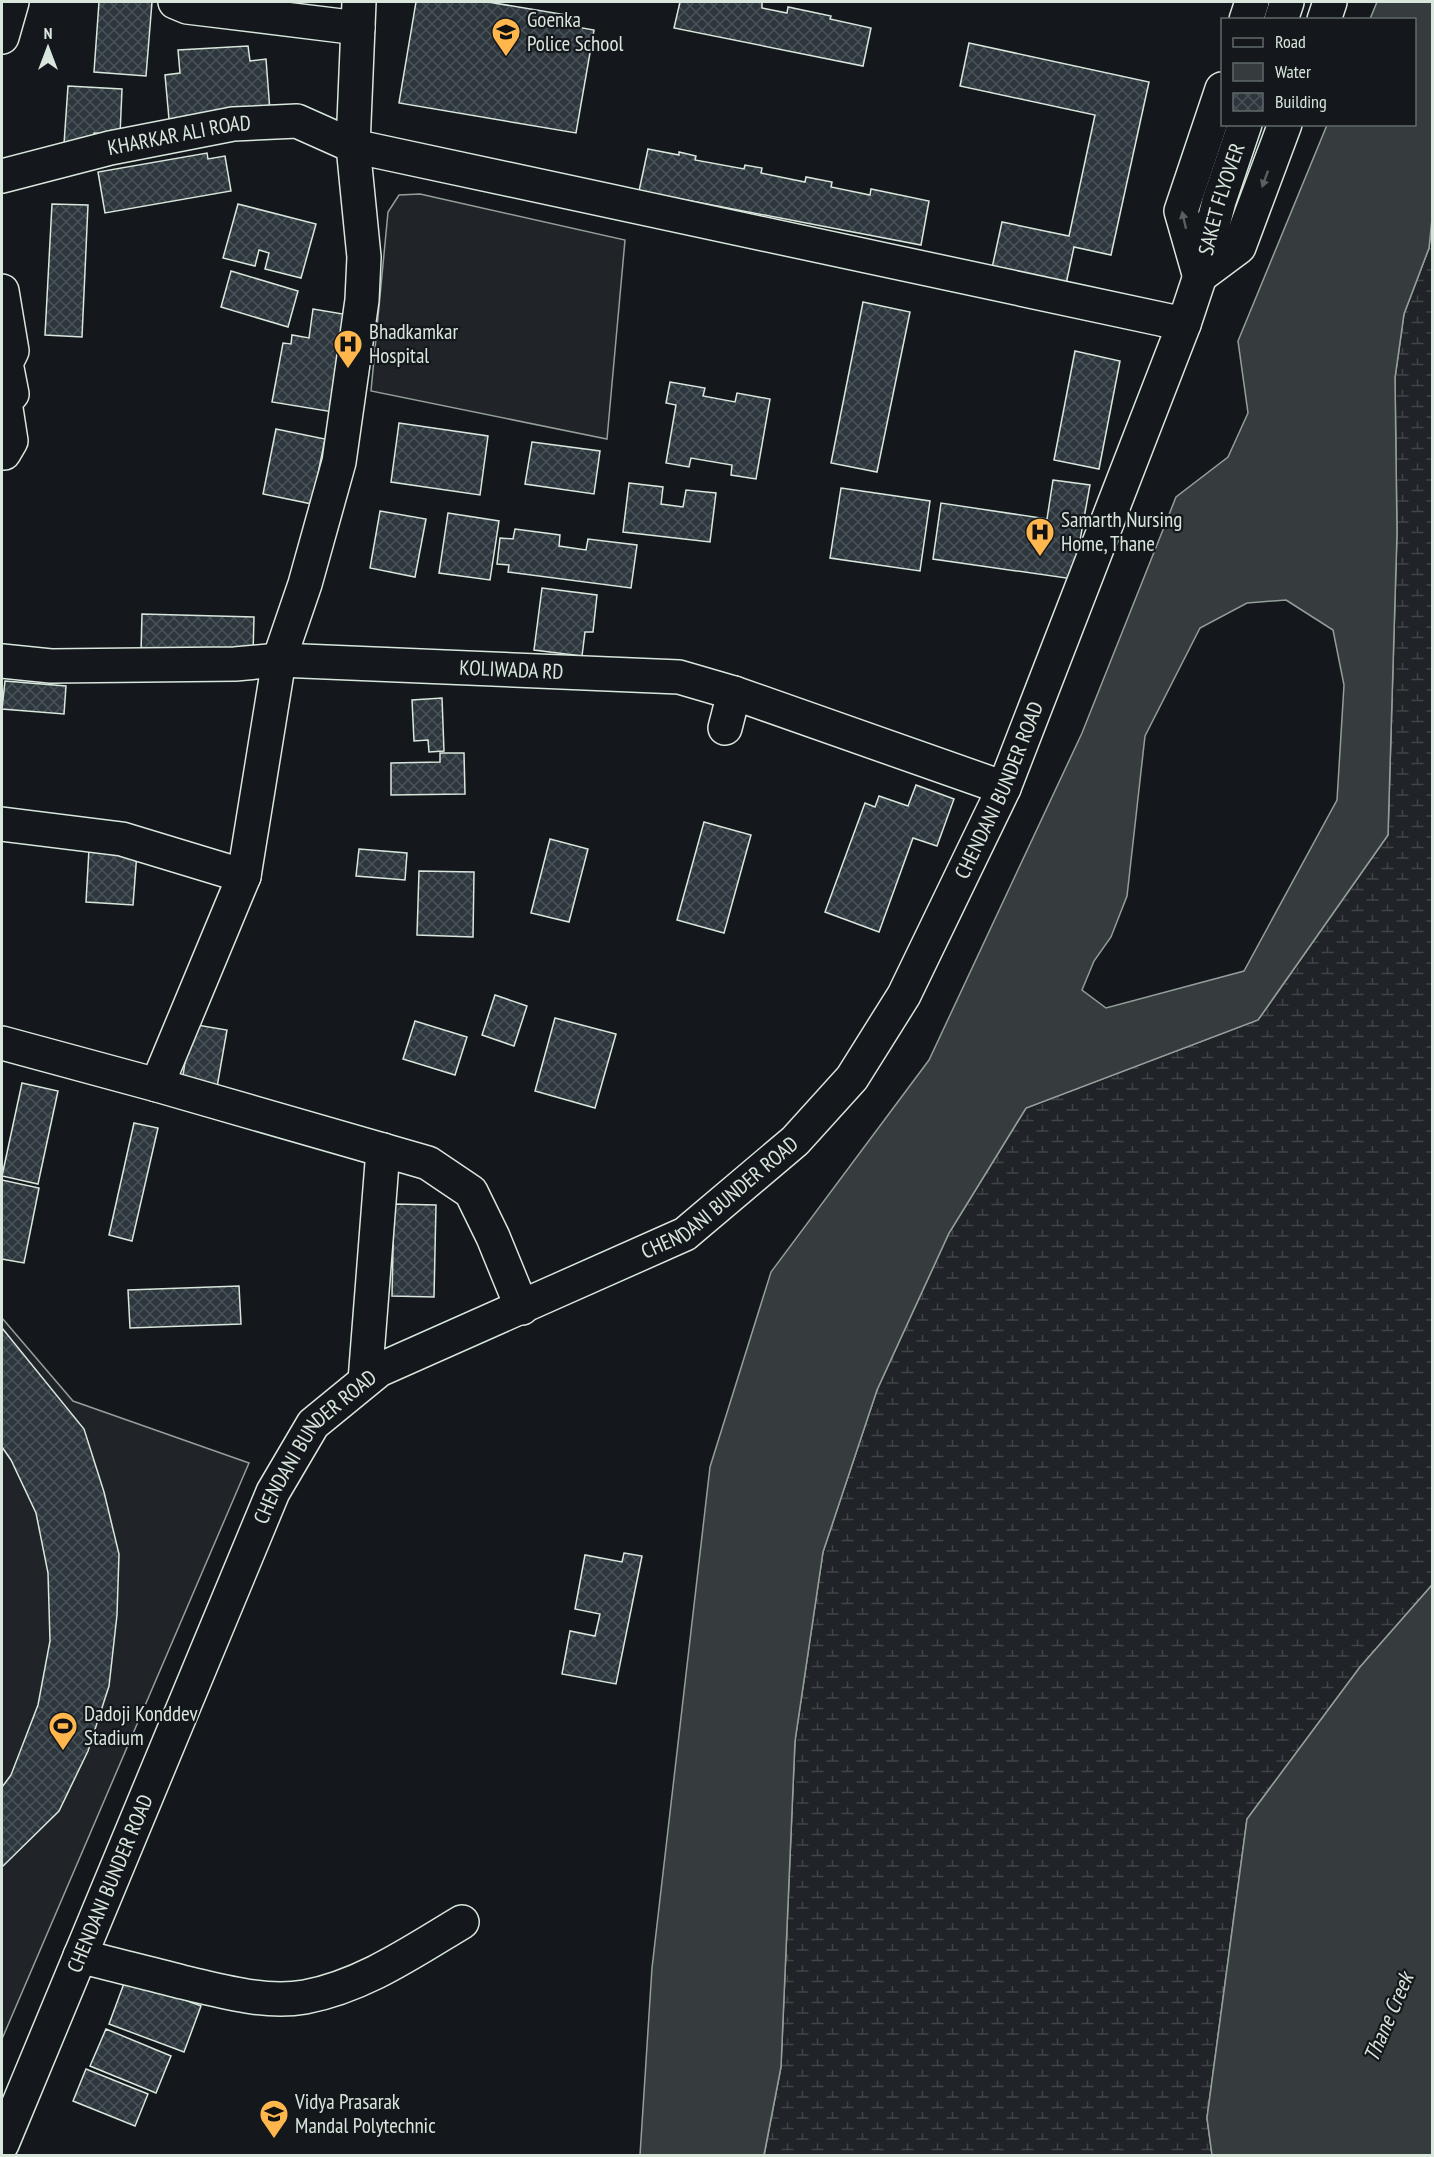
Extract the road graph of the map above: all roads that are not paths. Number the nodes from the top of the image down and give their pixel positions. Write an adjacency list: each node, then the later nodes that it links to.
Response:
1 (12, 2): 10 (street)
2 (175, 2): 6 (street)
3 (1252, 2): 7 (street)
4 (1287, 2): 8 (street)
5 (1330, 2): 9 (street)
6 (358, 14): 14 (street)
7 (1247, 18)
8 (1282, 18)
9 (1325, 18)
10 (2, 37)
11 (1221, 91): 16 (street, one-way to 11)
12 (1244, 126): 16 (street, SAKET FLYOVER)
13 (1284, 126): 16 (street, one-way to 16)
14 (353, 146): 15 (street, KHARKAR ALI ROAD); 18 (street, KHARKAR ALI ROAD); 21 (street)
15 (2, 176)
16 (1200, 276): 18 (street, CHENDANI BUNDER ROAD)
17 (2, 291): 19 (street)
18 (1184, 324): 25 (street, CHENDANI BUNDER ROAD)
19 (4, 363): 20 (street)
20 (2, 453)
21 (279, 660): 22 (street, KOLIWADA RD); 23 (street, KOLIWADA RD); 27 (street)
22 (2, 661)
23 (734, 693): 24 (street); 25 (street, KOLIWADA RD)
24 (725, 728)
25 (1004, 788): 31 (street, CHENDANI BUNDER ROAD)
26 (2, 824): 27 (street)
27 (244, 876): 29 (street)
28 (2, 1043): 29 (street)
29 (157, 1085): 30 (street)
30 (383, 1150): 31 (street); 32 (street)
31 (522, 1308): 32 (street, CHENDANI BUNDER ROAD)
32 (365, 1381): 34 (street, CHENDANI BUNDER ROAD)
33 (462, 1922): 34 (street)
34 (80, 1956): 35 (street, CHENDANI BUNDER ROAD)
35 (2, 2144)

